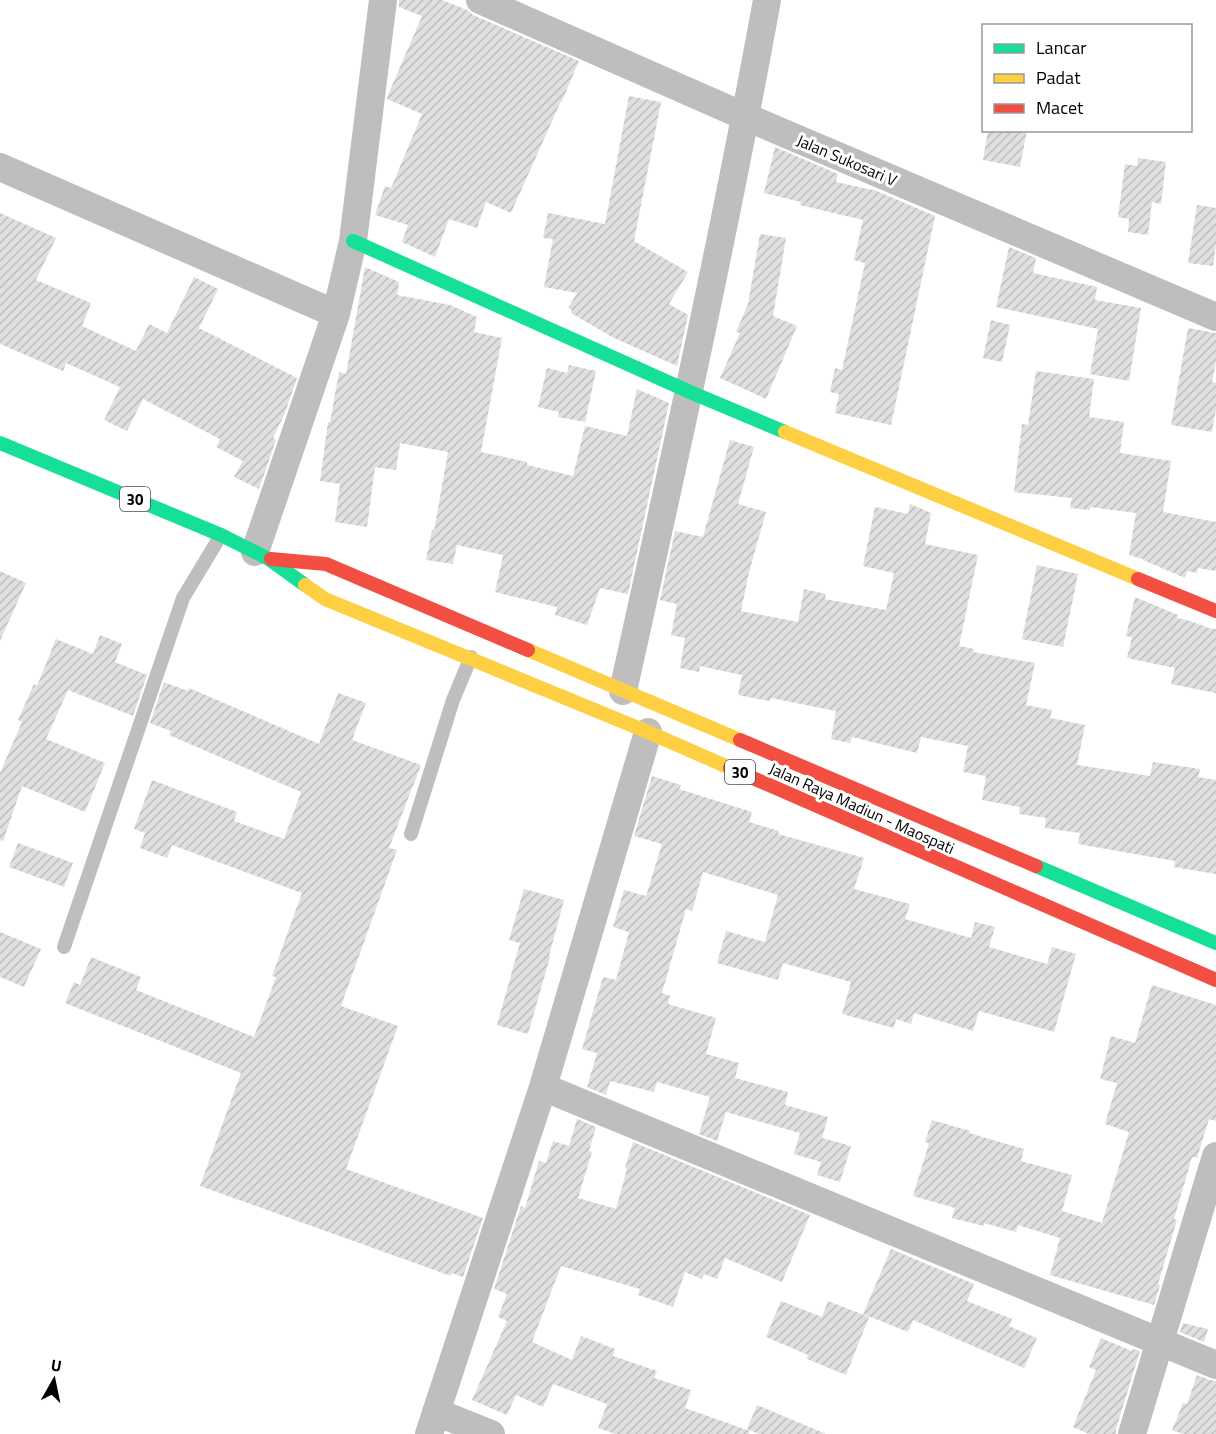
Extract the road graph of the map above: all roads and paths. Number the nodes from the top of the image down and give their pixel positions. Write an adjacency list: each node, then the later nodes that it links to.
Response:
1 (383, 0): 6 (street)
2 (480, 0): 4 (street, Jalan Sukosari V)
3 (767, 0): 4 (street)
4 (746, 117): 8 (street, Jalan Sukosari V); 9 (street)
5 (0, 167): 7 (street)
6 (353, 241): 7 (street); 9 (main road)
7 (336, 314): 12 (street)
8 (1216, 317)
9 (690, 392): 13 (main road); 15 (street)
10 (0, 443): 11 (main road, Jalan Raya Madiun - Maospati / 30)
11 (221, 536): 12 (main road, Jalan Raya Madiun - Maospati / 30); 20 (lane)
12 (262, 556): 14 (main road, Jalan Raya Madiun - Maospati / 30); 14 (main road, Jalan Raya Madiun - Maospati / 30)
13 (1216, 611)
14 (477, 645): 15 (main road, Jalan Raya Madiun - Maospati / 30); 16 (main road, Jalan Raya Madiun - Maospati / 30); 17 (lane)
15 (623, 691): 18 (main road, Jalan Raya Madiun - Maospati / 30)
16 (648, 732): 18 (main road, Jalan Raya Madiun - Maospati / 30); 22 (street)
17 (411, 834)
18 (1041, 886): 19 (main road, Jalan Raya Madiun - Maospati / 30); 21 (main road, Jalan Raya Madiun - Maospati / 30)
19 (1216, 943)
20 (64, 947)
21 (1216, 980)
22 (543, 1087): 24 (street); 26 (street)
23 (1216, 1156): 24 (street)
24 (1159, 1342): 25 (street); 28 (street)
25 (1216, 1365)
26 (433, 1423): 27 (street)
27 (491, 1434)
28 (1132, 1434)

